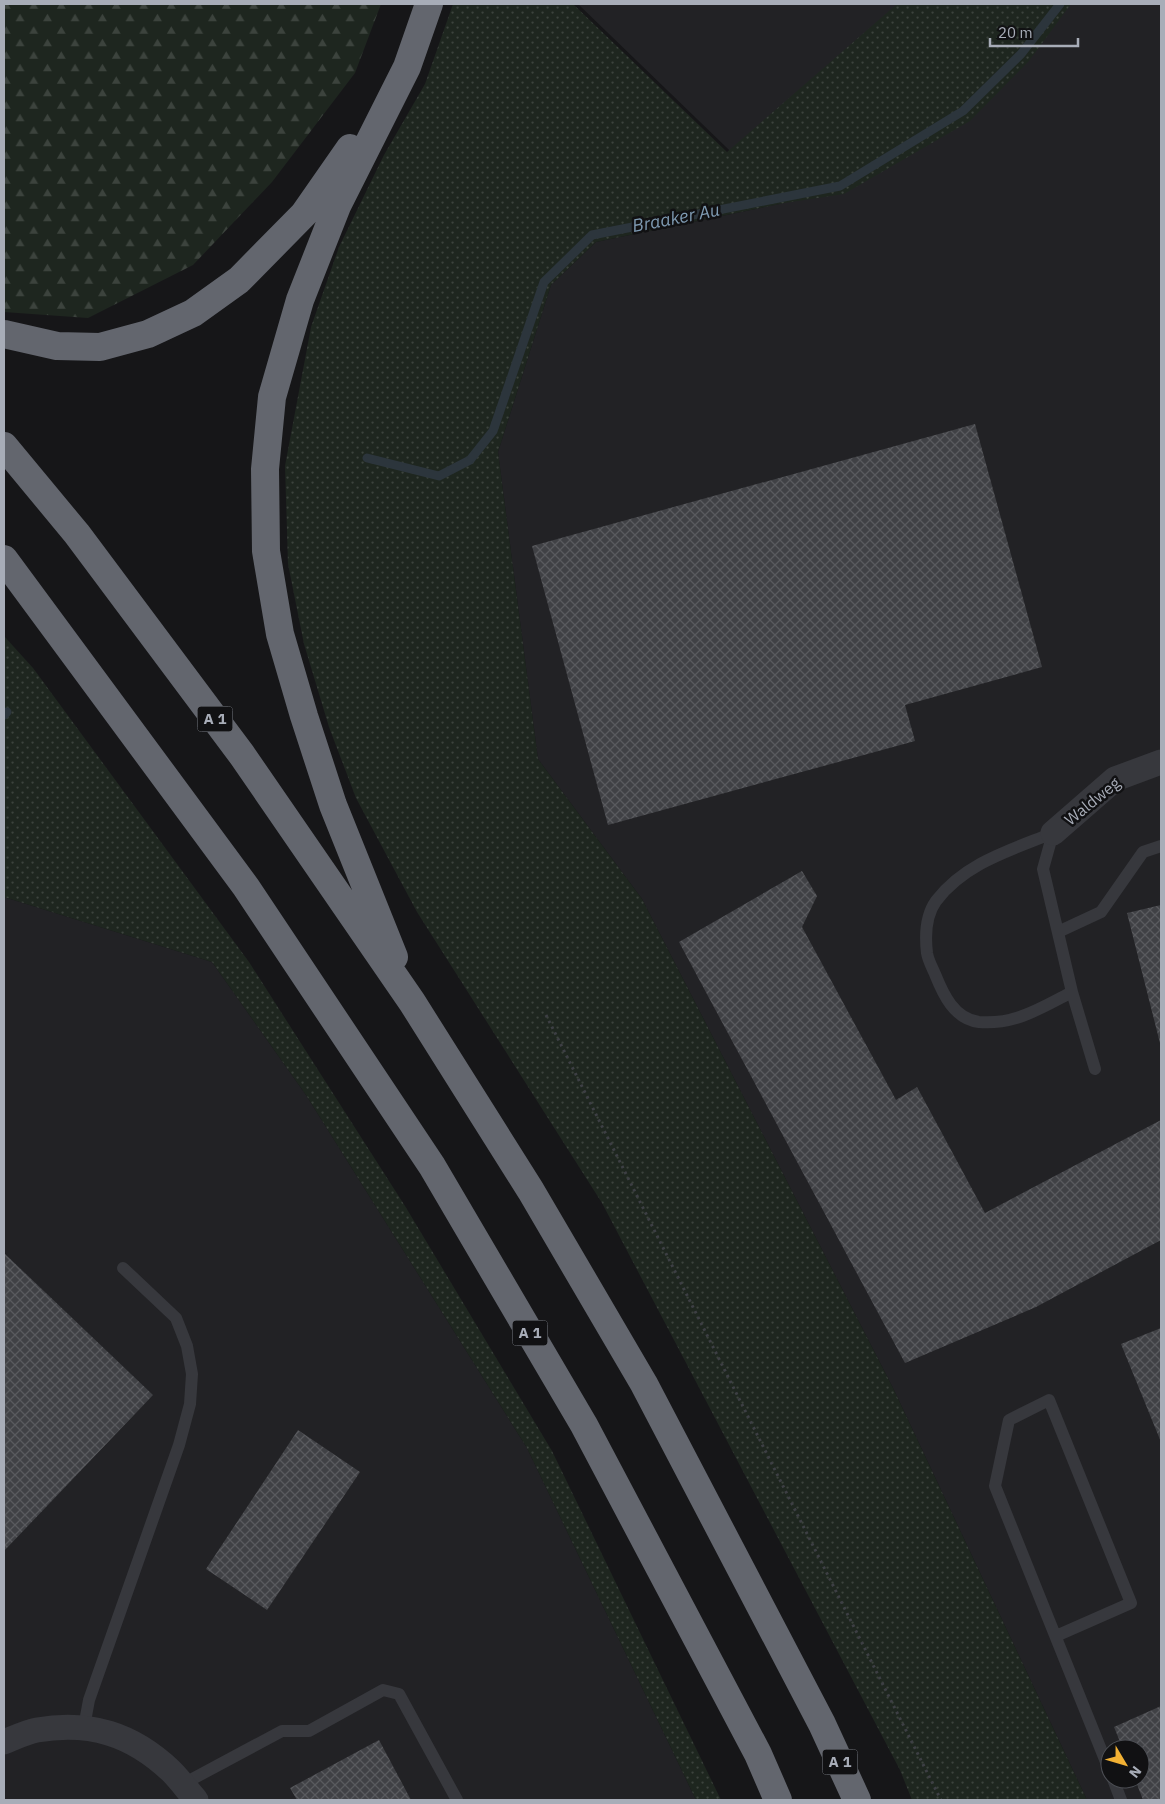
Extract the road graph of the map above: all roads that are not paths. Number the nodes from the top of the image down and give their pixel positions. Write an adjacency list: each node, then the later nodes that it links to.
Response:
1 (429, 4): 2 (highway)
2 (407, 67): 3 (highway); 11 (highway)
3 (4, 334)
4 (4, 446): 11 (highway, A 1)
5 (4, 559): 20 (highway, A 1)
6 (1161, 762): 7 (street, Waldweg)
7 (1053, 833): 9 (lane); 10 (lane)
8 (1161, 846): 9 (lane)
9 (1058, 932): 10 (lane)
10 (1072, 992): 12 (lane)
11 (412, 1002): 21 (highway, A 1)
12 (1095, 1069)
13 (123, 1268): 15 (lane)
14 (1056, 1636): 14 (lane); 17 (lane)
15 (84, 1727): 16 (street); 18 (street)
16 (4, 1742)
17 (1100, 1747)
18 (189, 1792): 19 (lane)
19 (458, 1800)
20 (778, 1800)
21 (857, 1800)

